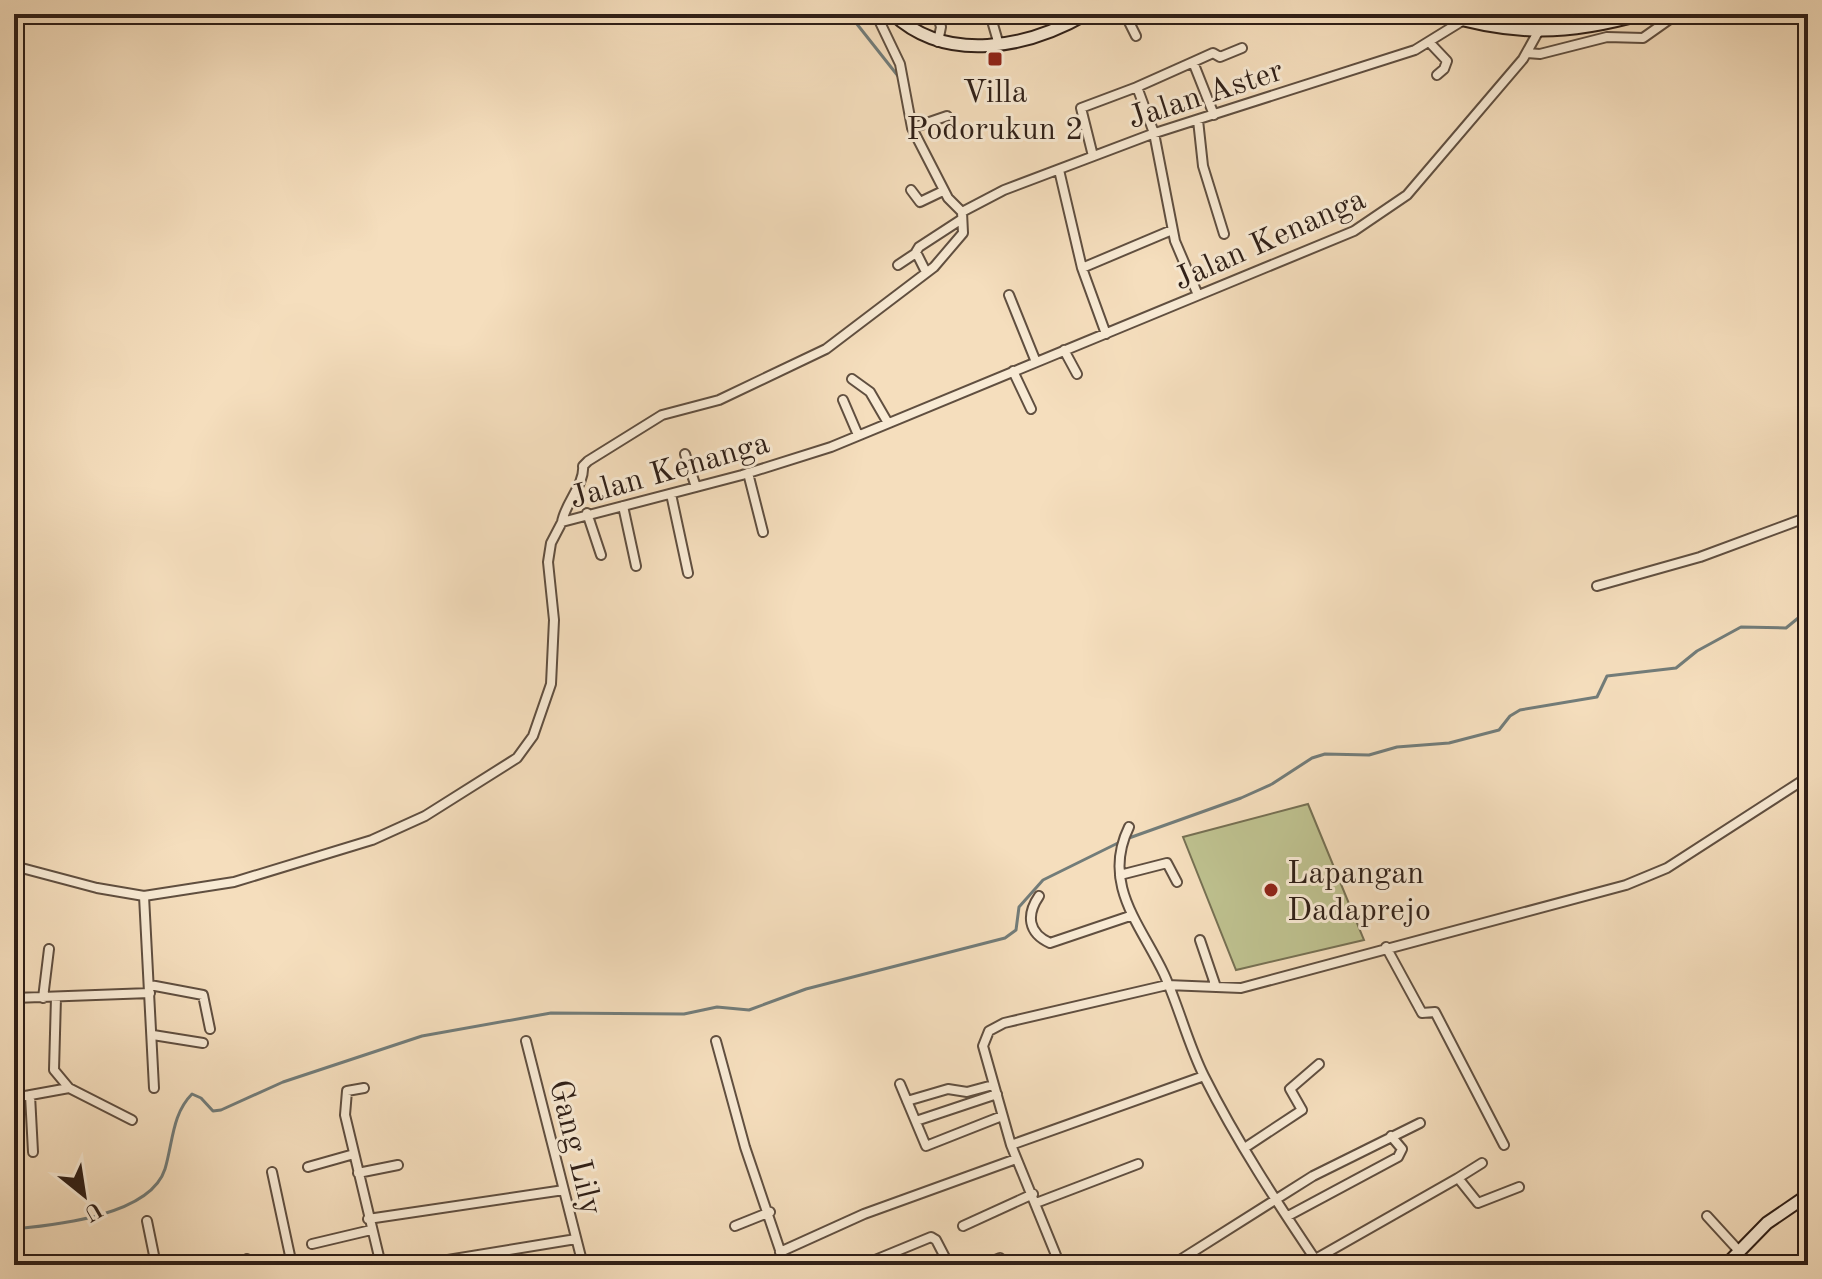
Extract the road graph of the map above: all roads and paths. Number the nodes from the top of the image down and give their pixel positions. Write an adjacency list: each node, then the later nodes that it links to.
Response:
1 (876, 14): 25 (street)
2 (893, 14): 14 (main road)
3 (937, 14): 14 (street)
4 (990, 14): 16 (street)
5 (1086, 14): 16 (main road)
6 (1125, 14): 13 (street)
7 (1444, 14): 11 (main road)
8 (1548, 14): 12 (street, Jalan Kenanga)
9 (1642, 14): 12 (main road)
10 (1677, 14): 18 (street)
11 (1462, 21): 12 (main road); 15 (street, Jalan Aster)
12 (1538, 33): 18 (street, Jalan Kenanga)
13 (1136, 36)
14 (938, 42): 16 (main road)
15 (1430, 43): 20 (street); 22 (street, Jalan Aster)
16 (999, 45)
17 (1242, 48): 19 (street)
18 (1525, 56): 39 (street, Jalan Kenanga)
19 (1193, 62): 21 (street); 22 (street)
20 (1437, 75)
21 (1137, 87): 26 (street); 27 (street)
22 (1214, 115): 24 (street, Jalan Aster)
23 (947, 116): 25 (street)
24 (1198, 120): 26 (street, Jalan Aster); 33 (street)
25 (912, 128): 30 (street)
26 (1154, 133): 27 (street, Jalan Aster); 32 (street)
27 (1093, 156): 28 (street, Jalan Aster)
28 (1059, 170): 31 (street, Jalan Aster); 36 (street)
29 (911, 190): 30 (street)
30 (943, 191): 31 (street)
31 (962, 216): 34 (street, Jalan Aster); 37 (street)
32 (1172, 230): 36 (street); 39 (street)
33 (1224, 234)
34 (916, 253): 35 (street, Jalan Aster); 37 (street)
35 (898, 265)
36 (1082, 268): 40 (street)
37 (926, 272): 57 (street)
38 (1009, 295): 42 (street)
39 (1198, 295): 40 (street, Jalan Kenanga)
40 (1106, 334): 41 (street, Jalan Kenanga)
41 (1064, 350): 42 (street, Jalan Kenanga); 44 (street)
42 (1036, 362): 43 (street, Jalan Kenanga)
43 (1013, 371): 47 (street); 48 (street, Jalan Kenanga)
44 (1077, 374)
45 (852, 379): 48 (street)
46 (843, 400): 49 (street)
47 (1031, 409)
48 (888, 423): 49 (street, Jalan Kenanga)
49 (858, 435): 51 (street, Jalan Kenanga)
50 (685, 454): 52 (street)
51 (748, 473): 52 (street, Jalan Kenanga); 58 (street)
52 (696, 487): 53 (street, Jalan Kenanga)
53 (671, 494): 54 (street, Jalan Kenanga); 61 (street)
54 (623, 506): 55 (street, Jalan Kenanga); 60 (street)
55 (587, 513): 57 (street, Jalan Kenanga); 59 (street)
56 (1808, 517): 62 (street)
57 (562, 522): 68 (street, Jalan Kenanga)
58 (763, 532)
59 (601, 555)
60 (636, 566)
61 (688, 573)
62 (1597, 586)
63 (1808, 777): 72 (street)
64 (1127, 831): 66 (street)
65 (14, 866): 68 (street, Jalan Kenanga)
66 (1120, 875): 67 (street); 70 (street)
67 (1177, 882)
68 (144, 896): 76 (street)
69 (1039, 896): 70 (street)
70 (1130, 916): 74 (street)
71 (1200, 940): 75 (street)
72 (1386, 947): 75 (street); 102 (street)
73 (49, 949): 79 (street)
74 (1167, 985): 75 (street); 86 (street); 88 (street)
75 (1216, 987)
76 (150, 989): 77 (street); 80 (street); 81 (street)
77 (56, 997): 79 (street); 89 (street)
78 (14, 998): 79 (street)
79 (43, 998)
80 (210, 1029)
81 (153, 1035): 84 (street); 90 (street)
82 (526, 1041): 115 (street, Gang Lily)
83 (716, 1041): 119 (street)
84 (203, 1043)
85 (1319, 1064): 103 (street)
86 (1204, 1076): 101 (street); 103 (street)
87 (900, 1084): 95 (street)
88 (993, 1085): 92 (street); 95 (street)
89 (69, 1088): 93 (street); 97 (street)
90 (154, 1088)
91 (364, 1088): 105 (street)
92 (997, 1094): 96 (street); 98 (street)
93 (30, 1095): 94 (street); 104 (street)
94 (14, 1098)
95 (907, 1101): 98 (street)
96 (1002, 1116): 98 (street); 101 (street)
97 (132, 1120)
98 (916, 1121)
99 (1420, 1123): 100 (street)
100 (1391, 1136): 118 (street); 120 (street)
101 (1011, 1145): 106 (street)
102 (1504, 1145)
103 (1246, 1147): 118 (street)
104 (33, 1152)
105 (354, 1154): 110 (street); 112 (street)
106 (1016, 1159): 117 (street); 132 (street)
107 (1482, 1163): 113 (street)
108 (1138, 1164): 117 (street)
109 (398, 1165): 112 (street)
110 (308, 1167)
111 (272, 1172): 135 (street)
112 (358, 1173): 122 (street)
113 (1458, 1178): 114 (street); 133 (street)
114 (1519, 1187)
115 (564, 1190): 122 (street); 127 (street, Gang Lily)
116 (1808, 1195): 129 (main road)
117 (1034, 1198): 125 (street); 143 (street)
118 (1276, 1200): 120 (street); 130 (street)
119 (770, 1212): 124 (street); 132 (street)
120 (1288, 1216): 133 (street)
121 (1707, 1216): 129 (street)
122 (368, 1219): 126 (street)
123 (147, 1221): 134 (street)
124 (735, 1226)
125 (963, 1226)
126 (371, 1230): 128 (street); 136 (street)
127 (576, 1239): 137 (street); 138 (street, Gang Lily)
128 (312, 1244)
129 (1739, 1251): 147 (main road)
130 (1190, 1254): 144 (street); 145 (street)
131 (1000, 1258): 142 (street)
132 (783, 1259): 139 (street)
133 (1317, 1262): 146 (street)
134 (156, 1265)
135 (292, 1265)
136 (381, 1265)
137 (417, 1265)
138 (583, 1265)
139 (766, 1265)
140 (863, 1265): 141 (street)
141 (949, 1265)
142 (983, 1265)
143 (1060, 1265)
144 (1172, 1265)
145 (1196, 1265)
146 (1305, 1265)
147 (1726, 1265)

